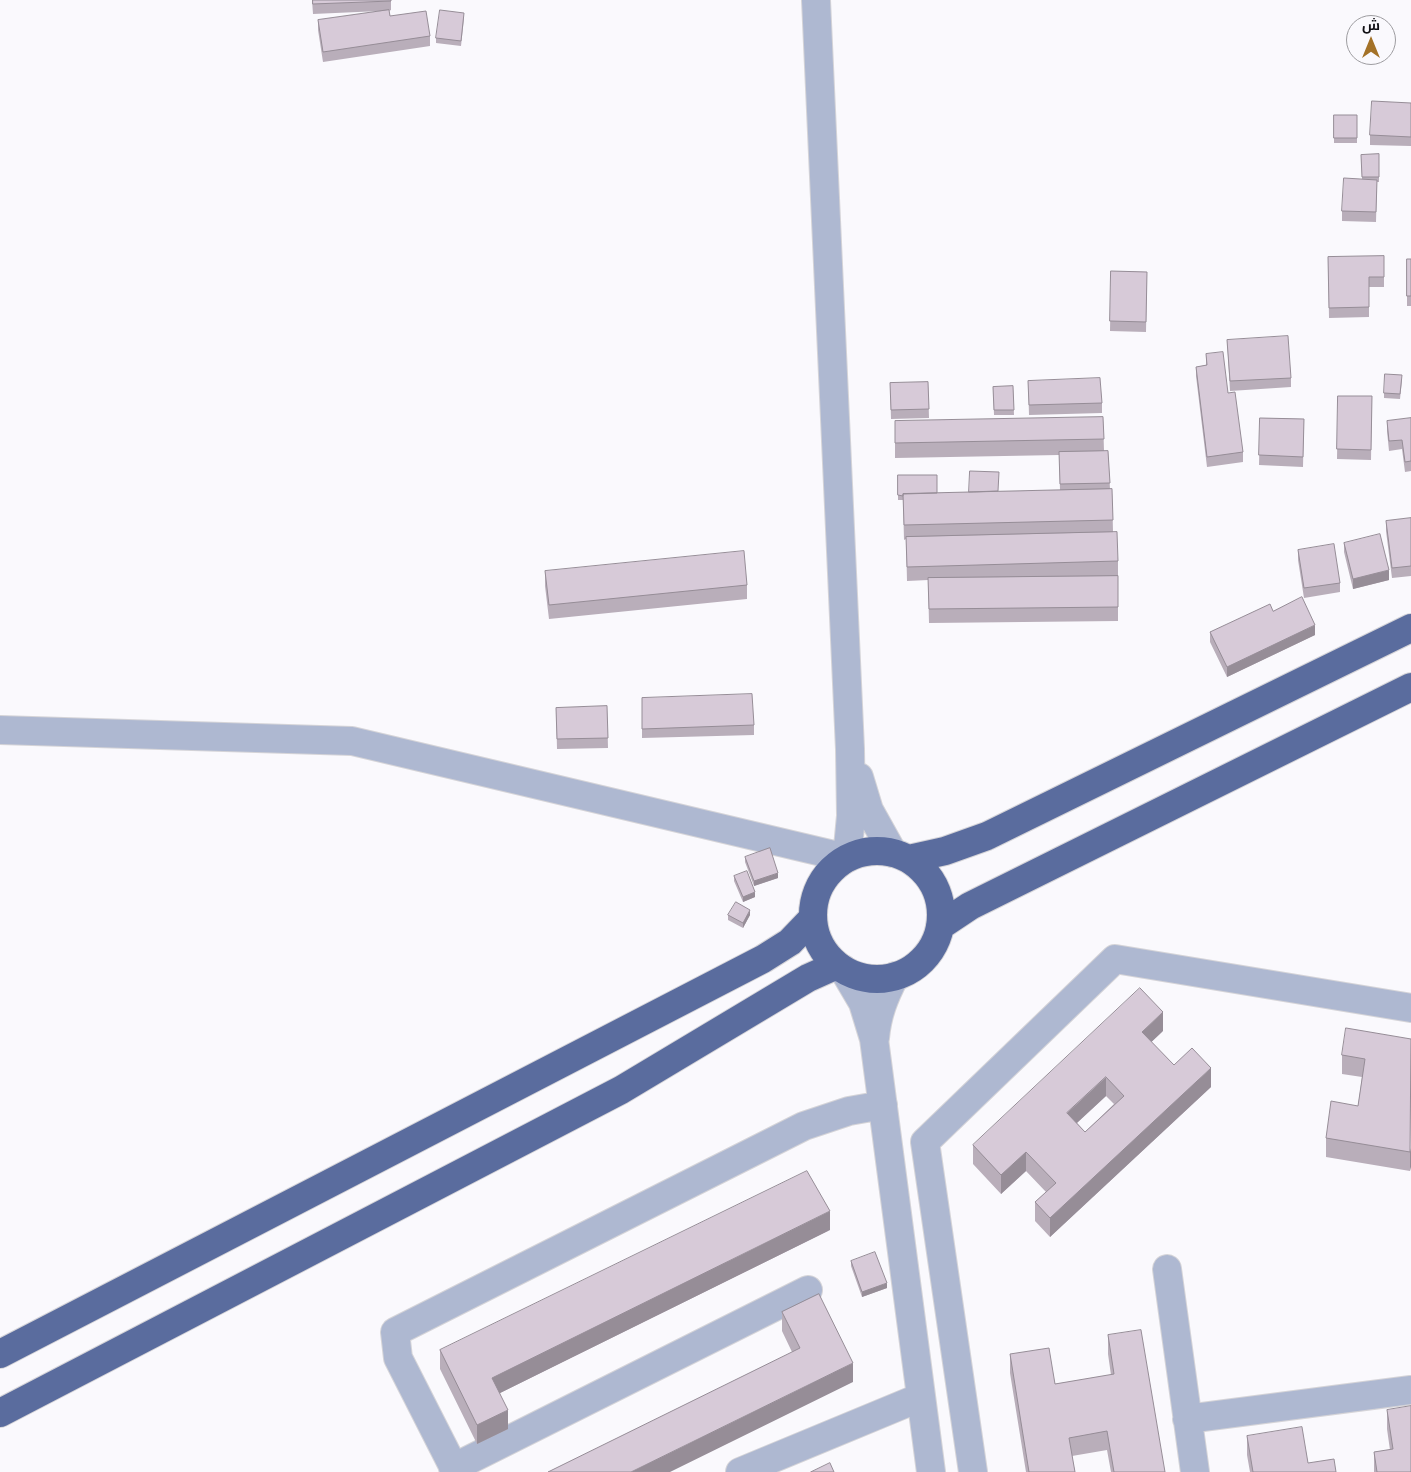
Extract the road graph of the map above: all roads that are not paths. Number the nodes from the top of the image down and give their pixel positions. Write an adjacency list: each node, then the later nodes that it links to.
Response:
1 (816, 0): 5 (street)
2 (1411, 628): 6 (highway)
3 (1411, 686): 9 (highway)
4 (0, 730): 7 (street)
5 (850, 749): 6 (street); 7 (street)
6 (901, 856): 7 (highway); 9 (highway)
7 (847, 858): 8 (highway)
8 (813, 918): 10 (highway); 17 (highway)
9 (940, 926): 11 (highway)
10 (840, 967): 11 (highway); 13 (street); 20 (highway)
11 (895, 976): 13 (street)
12 (1411, 1008): 25 (street)
13 (874, 1040): 14 (street)
14 (883, 1105): 19 (street); 22 (street)
15 (1167, 1269): 21 (street)
16 (808, 1290): 22 (street)
17 (0, 1354)
18 (1411, 1390): 21 (street)
19 (921, 1397): 23 (street); 24 (street)
20 (0, 1413)
21 (1188, 1419): 26 (street)
22 (454, 1470)
23 (740, 1472)
24 (930, 1472)
25 (973, 1472)
26 (1195, 1472)

